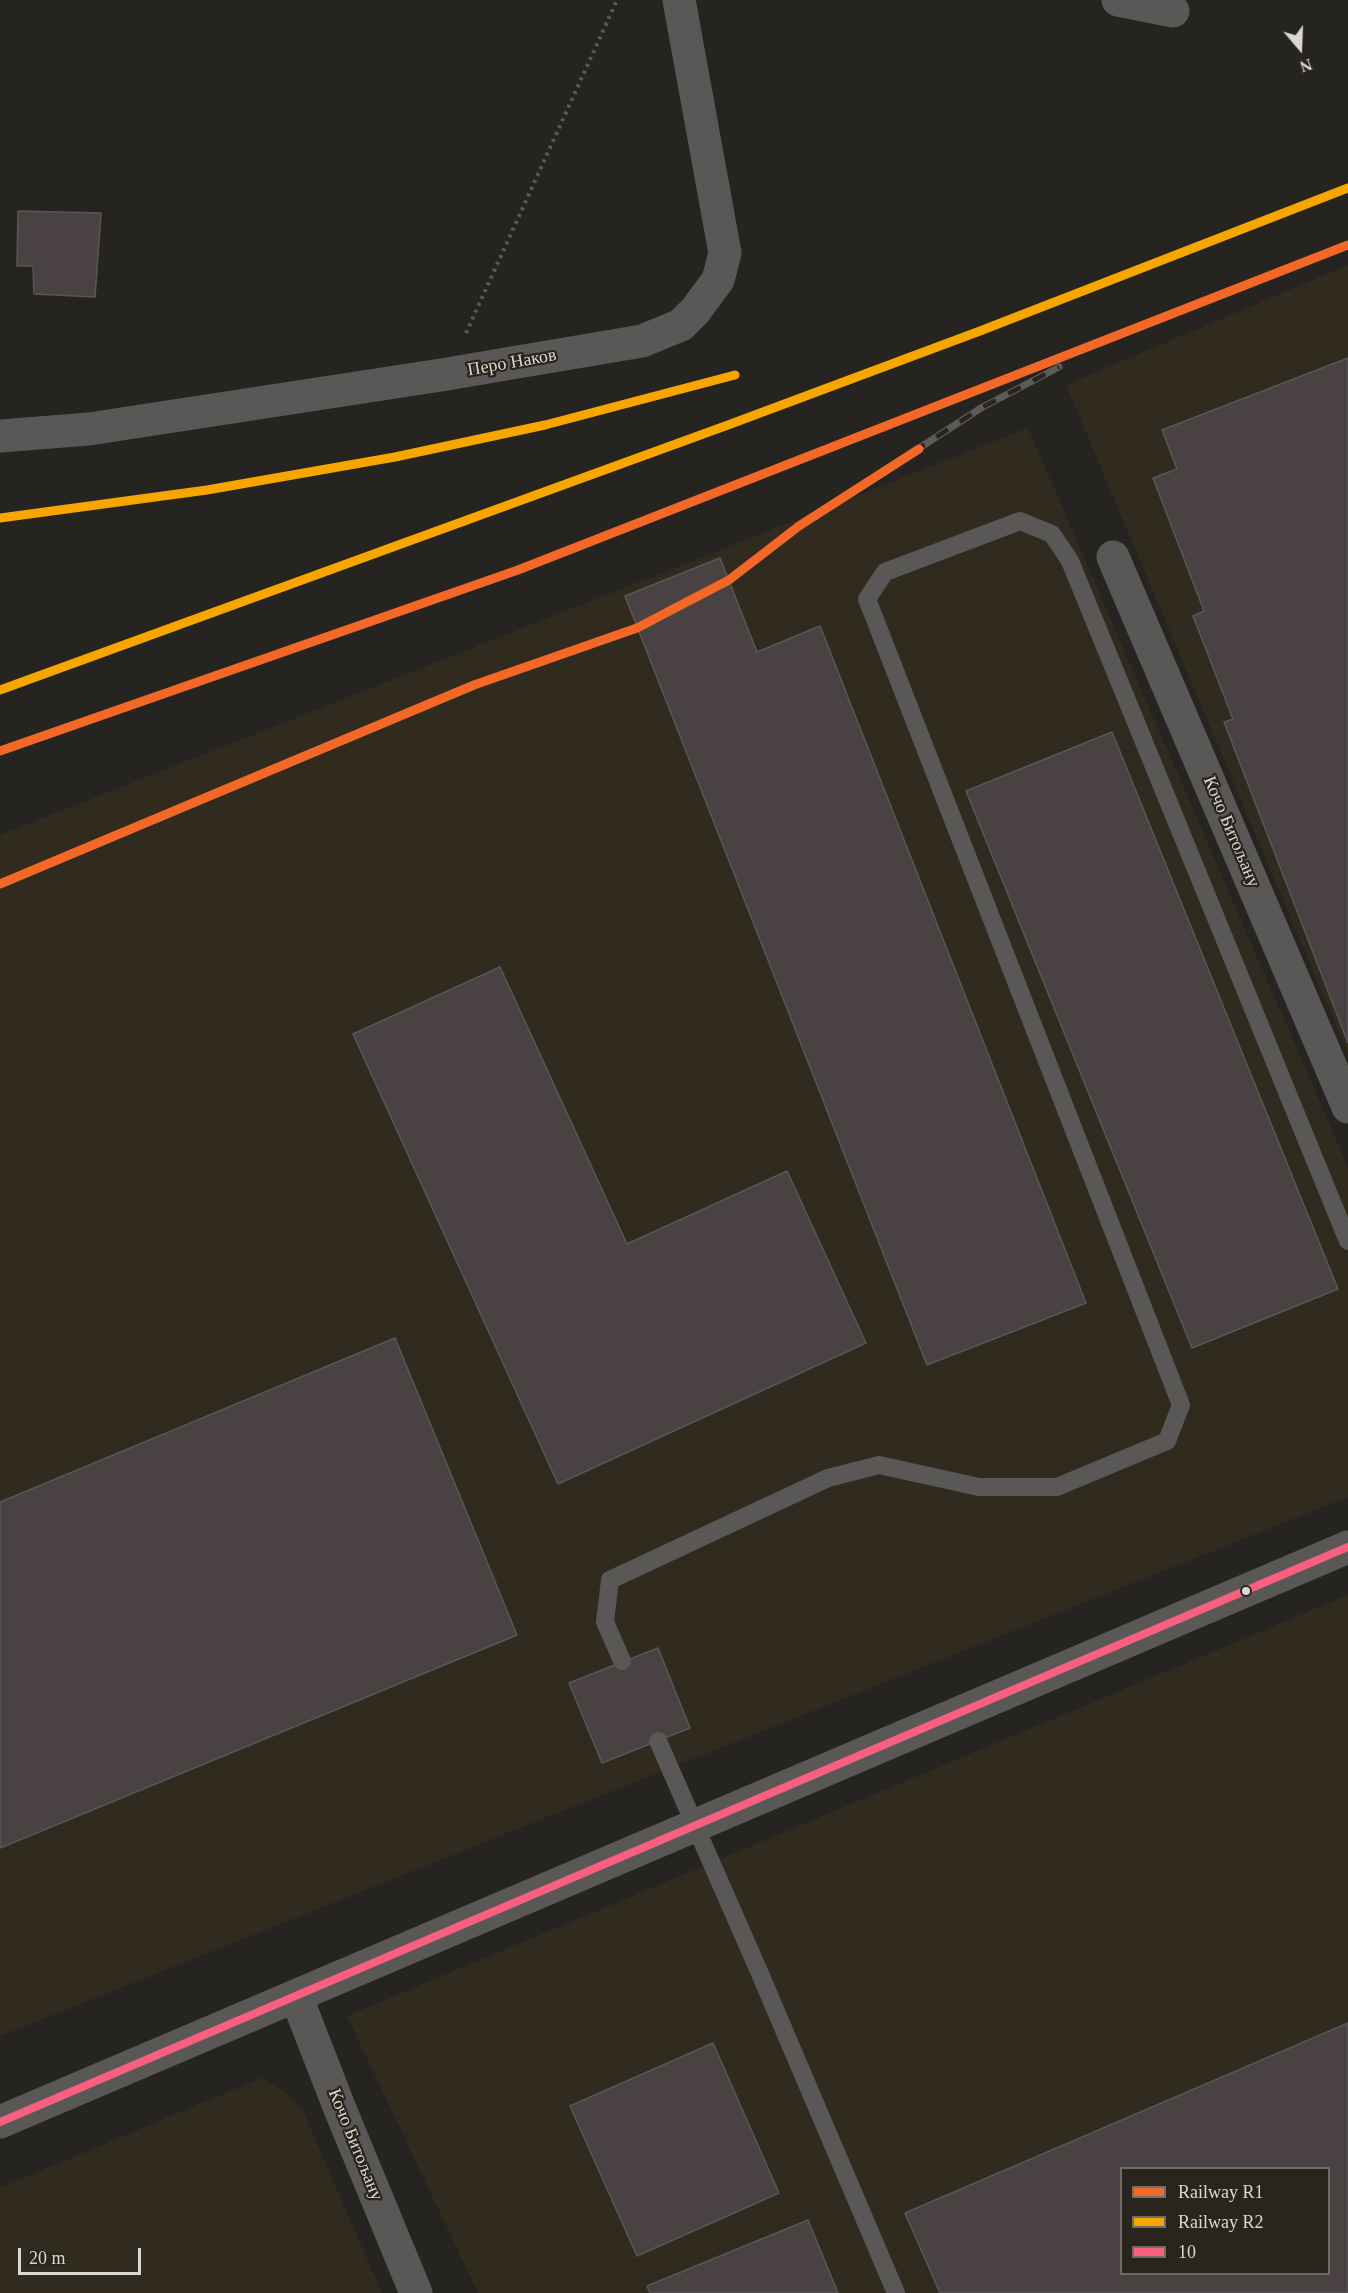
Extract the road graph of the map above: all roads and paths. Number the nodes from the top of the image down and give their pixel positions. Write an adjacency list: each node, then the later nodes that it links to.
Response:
1 (617, 0): 5 (path)
2 (679, 0): 5 (street, Перо Наков)
3 (1118, 0): 4 (street)
4 (1173, 11)
5 (441, 375): 6 (street, Перо Наков)
6 (0, 436)
7 (1113, 557): 8 (street, Кочо Битољану)
8 (1348, 1107)
9 (1348, 1241): 11 (lane)
10 (1348, 1547): 13 (street)
11 (622, 1661)
12 (658, 1740): 13 (lane)
13 (696, 1826): 14 (street); 17 (lane)
14 (296, 1996): 15 (street); 16 (street, Кочо Битољану)
15 (0, 2122)
16 (416, 2293)
17 (896, 2293)

